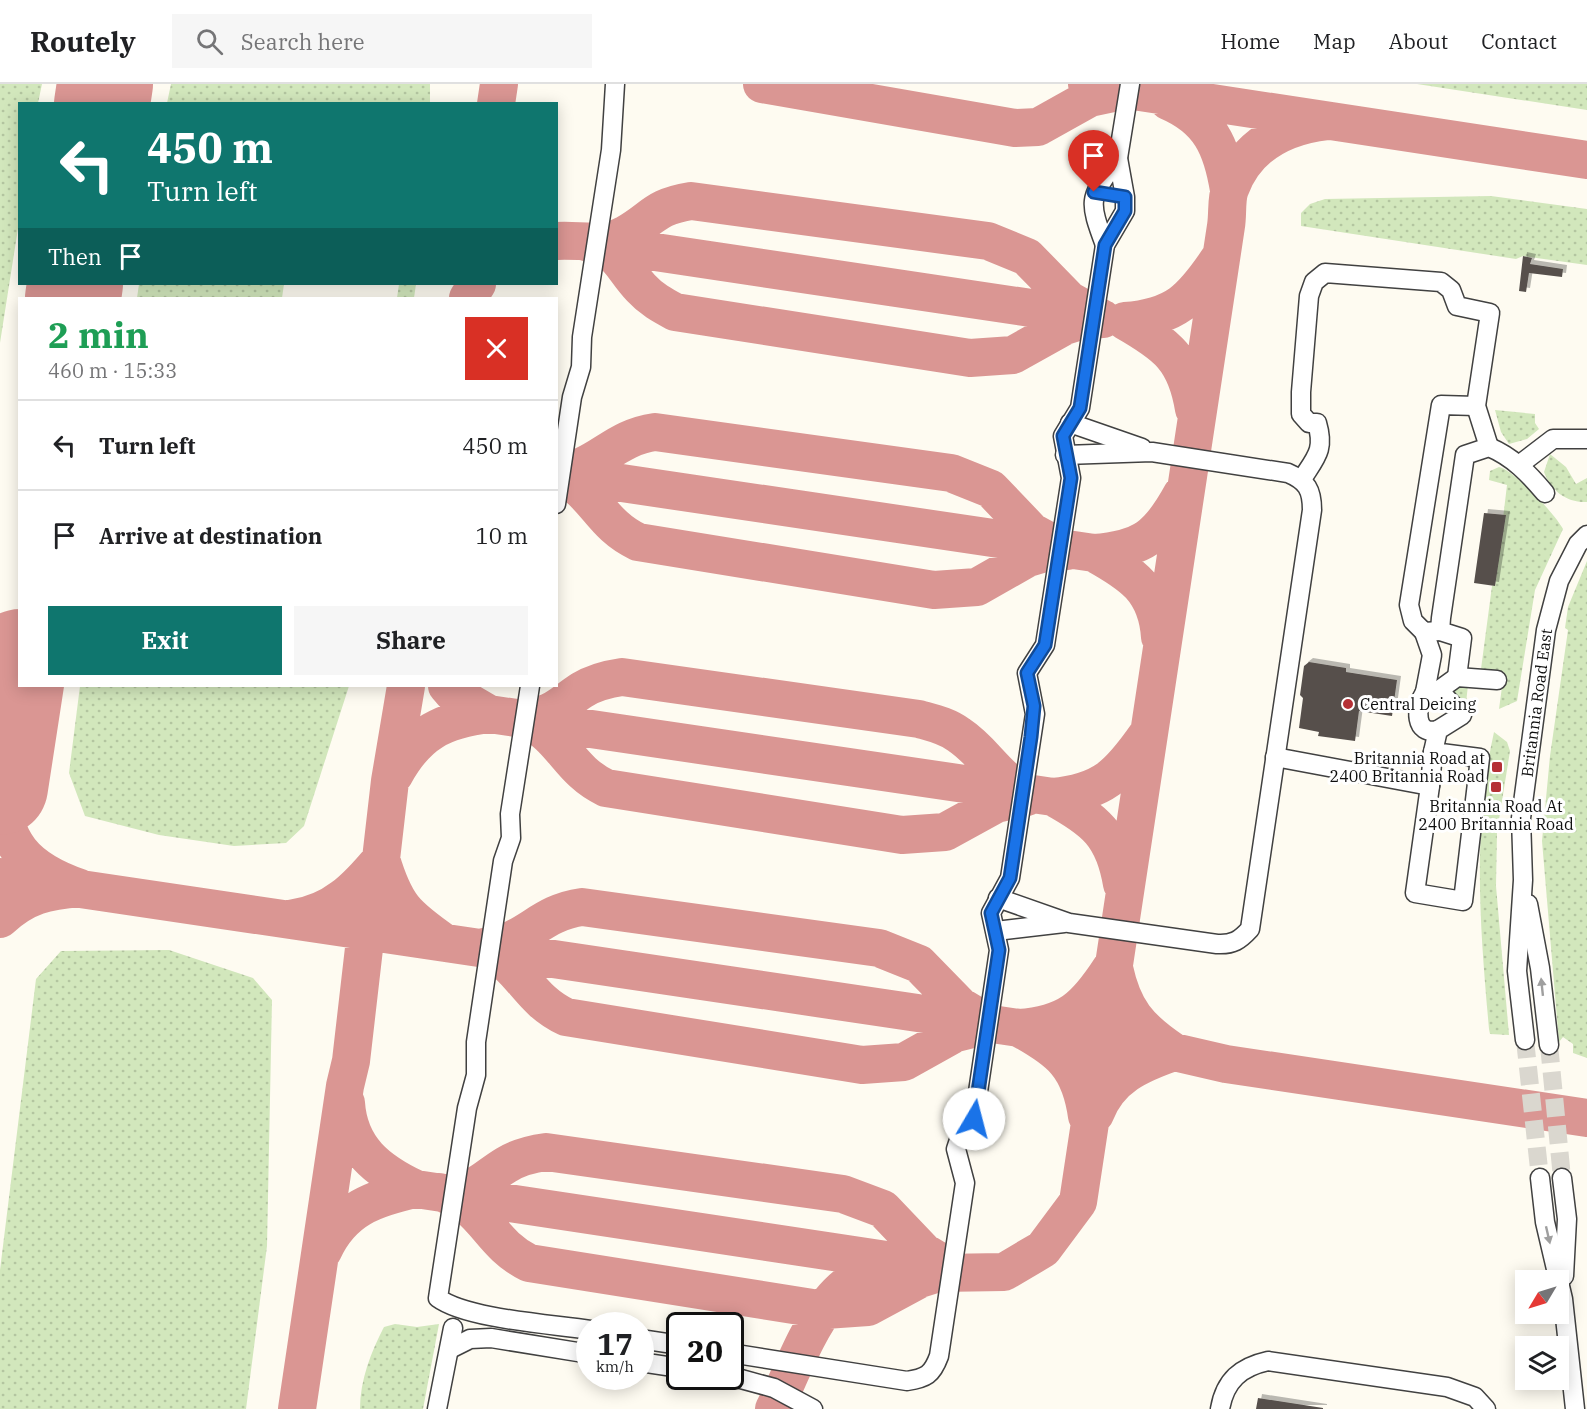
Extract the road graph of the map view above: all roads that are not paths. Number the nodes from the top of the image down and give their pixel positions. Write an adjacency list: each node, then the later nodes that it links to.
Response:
1 (615, 84): 17 (street)
2 (1130, 84): 3 (street)
3 (1118, 158): 4 (street); 5 (street)
4 (1094, 192): 5 (street); 6 (street)
5 (1125, 197): 6 (street)
6 (1105, 245): 8 (street)
7 (1476, 406): 10 (street); 11 (street); 16 (street)
8 (1070, 423): 12 (street); 13 (street)
9 (1587, 439): 15 (street)
10 (1489, 447): 14 (street); 15 (street)
11 (1434, 451): 14 (street); 20 (street)
12 (1152, 452): 13 (street); 16 (street)
13 (1065, 455): 30 (street)
14 (1465, 455): 20 (street)
15 (1519, 465): 18 (street)
16 (1302, 479): 27 (street)
17 (558, 491)
18 (1545, 493)
19 (1587, 535): 29 (street, Britannia Road East)
20 (1432, 631): 21 (street); 24 (street)
21 (1456, 677): 22 (street); 24 (street)
22 (1497, 680)
23 (530, 687): 41 (street)
24 (1432, 691): 25 (street); 25 (street)
25 (1438, 730): 26 (street)
26 (1433, 752): 28 (street); 28 (street)
27 (1275, 757): 28 (street); 31 (street)
28 (1430, 786)
29 (1523, 880): 33 (street, Britannia Road East); 34 (street, Britannia Road East, one-way to 29)
30 (998, 898): 31 (street); 32 (street)
31 (1069, 923): 32 (street)
32 (996, 931): 44 (street)
33 (1525, 1040)
34 (1549, 1045)
35 (1540, 1178): 37 (street, one-way to 37)
36 (1562, 1178): 38 (street)
37 (1556, 1270)
38 (1564, 1270)
39 (1566, 1324): 50 (street)
40 (453, 1328): 42 (street)
41 (576, 1328)
42 (450, 1349): 43 (street); 46 (street)
43 (576, 1352)
44 (744, 1355)
45 (744, 1380): 47 (street)
46 (437, 1409)
47 (813, 1409)
48 (1220, 1409): 49 (street)
49 (1486, 1409)
50 (1575, 1409)

